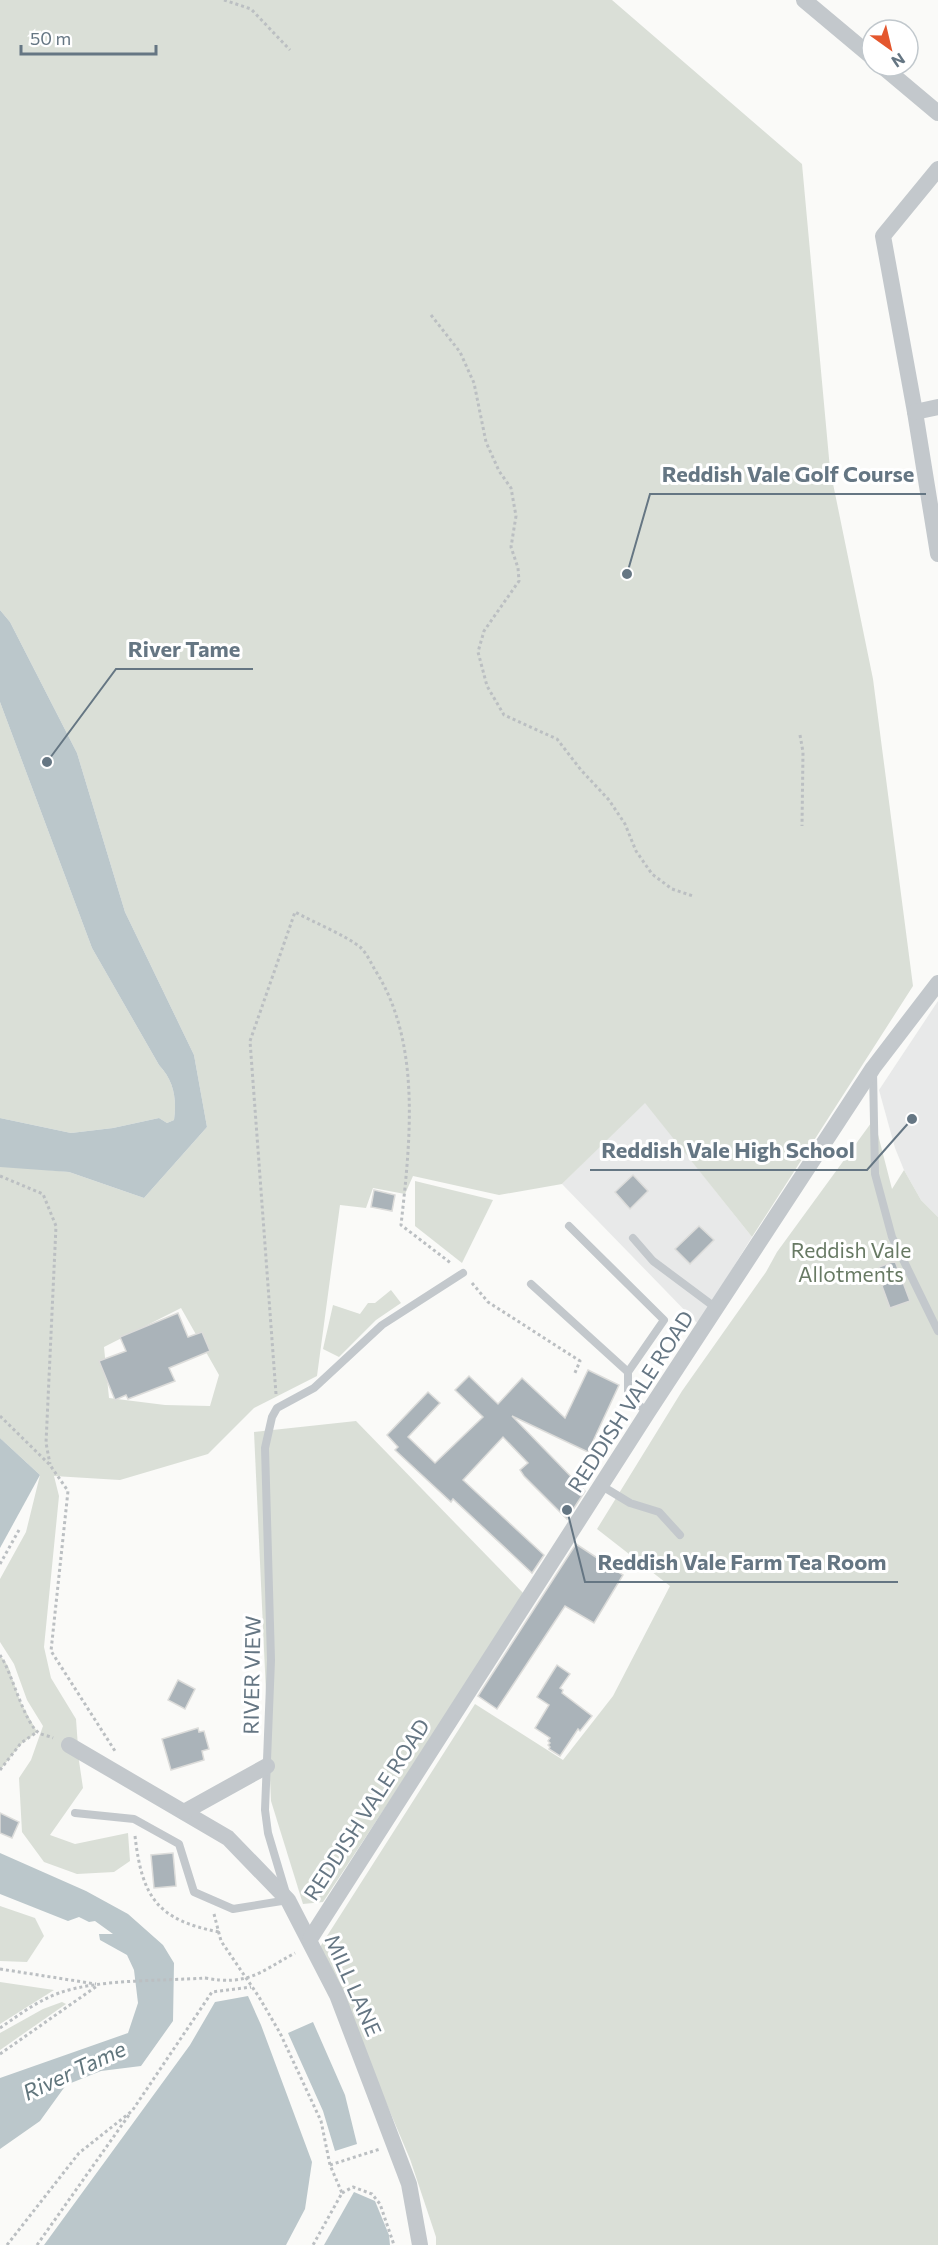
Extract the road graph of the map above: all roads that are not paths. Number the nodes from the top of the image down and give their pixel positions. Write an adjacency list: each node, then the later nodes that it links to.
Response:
1 (804, 0): 2 (street)
2 (860, 47)
3 (896, 78): 4 (street)
4 (938, 113)
5 (938, 169): 7 (street)
6 (938, 408): 7 (street)
7 (915, 412): 8 (street)
8 (938, 554)
9 (938, 983): 10 (street, REDDISH VALE ROAD)
10 (873, 1068): 15 (street, REDDISH VALE ROAD); 16 (lane)
11 (569, 1226): 17 (lane)
12 (633, 1238): 15 (lane)
13 (463, 1273): 22 (lane, RIVER VIEW)
14 (531, 1284): 17 (lane)
15 (716, 1308): 18 (street, REDDISH VALE ROAD)
16 (938, 1331)
17 (628, 1372): 18 (lane)
18 (648, 1412): 19 (street, REDDISH VALE ROAD)
19 (602, 1486): 20 (lane); 26 (street, REDDISH VALE ROAD)
20 (680, 1535)
21 (69, 1745): 23 (street, MILL LANE)
22 (267, 1766): 23 (street); 25 (lane, RIVER VIEW)
23 (184, 1812): 25 (street, MILL LANE)
24 (75, 1813): 25 (lane)
25 (288, 1900): 26 (street, MILL LANE)
26 (310, 1939): 27 (street, MILL LANE)
27 (420, 2245)

